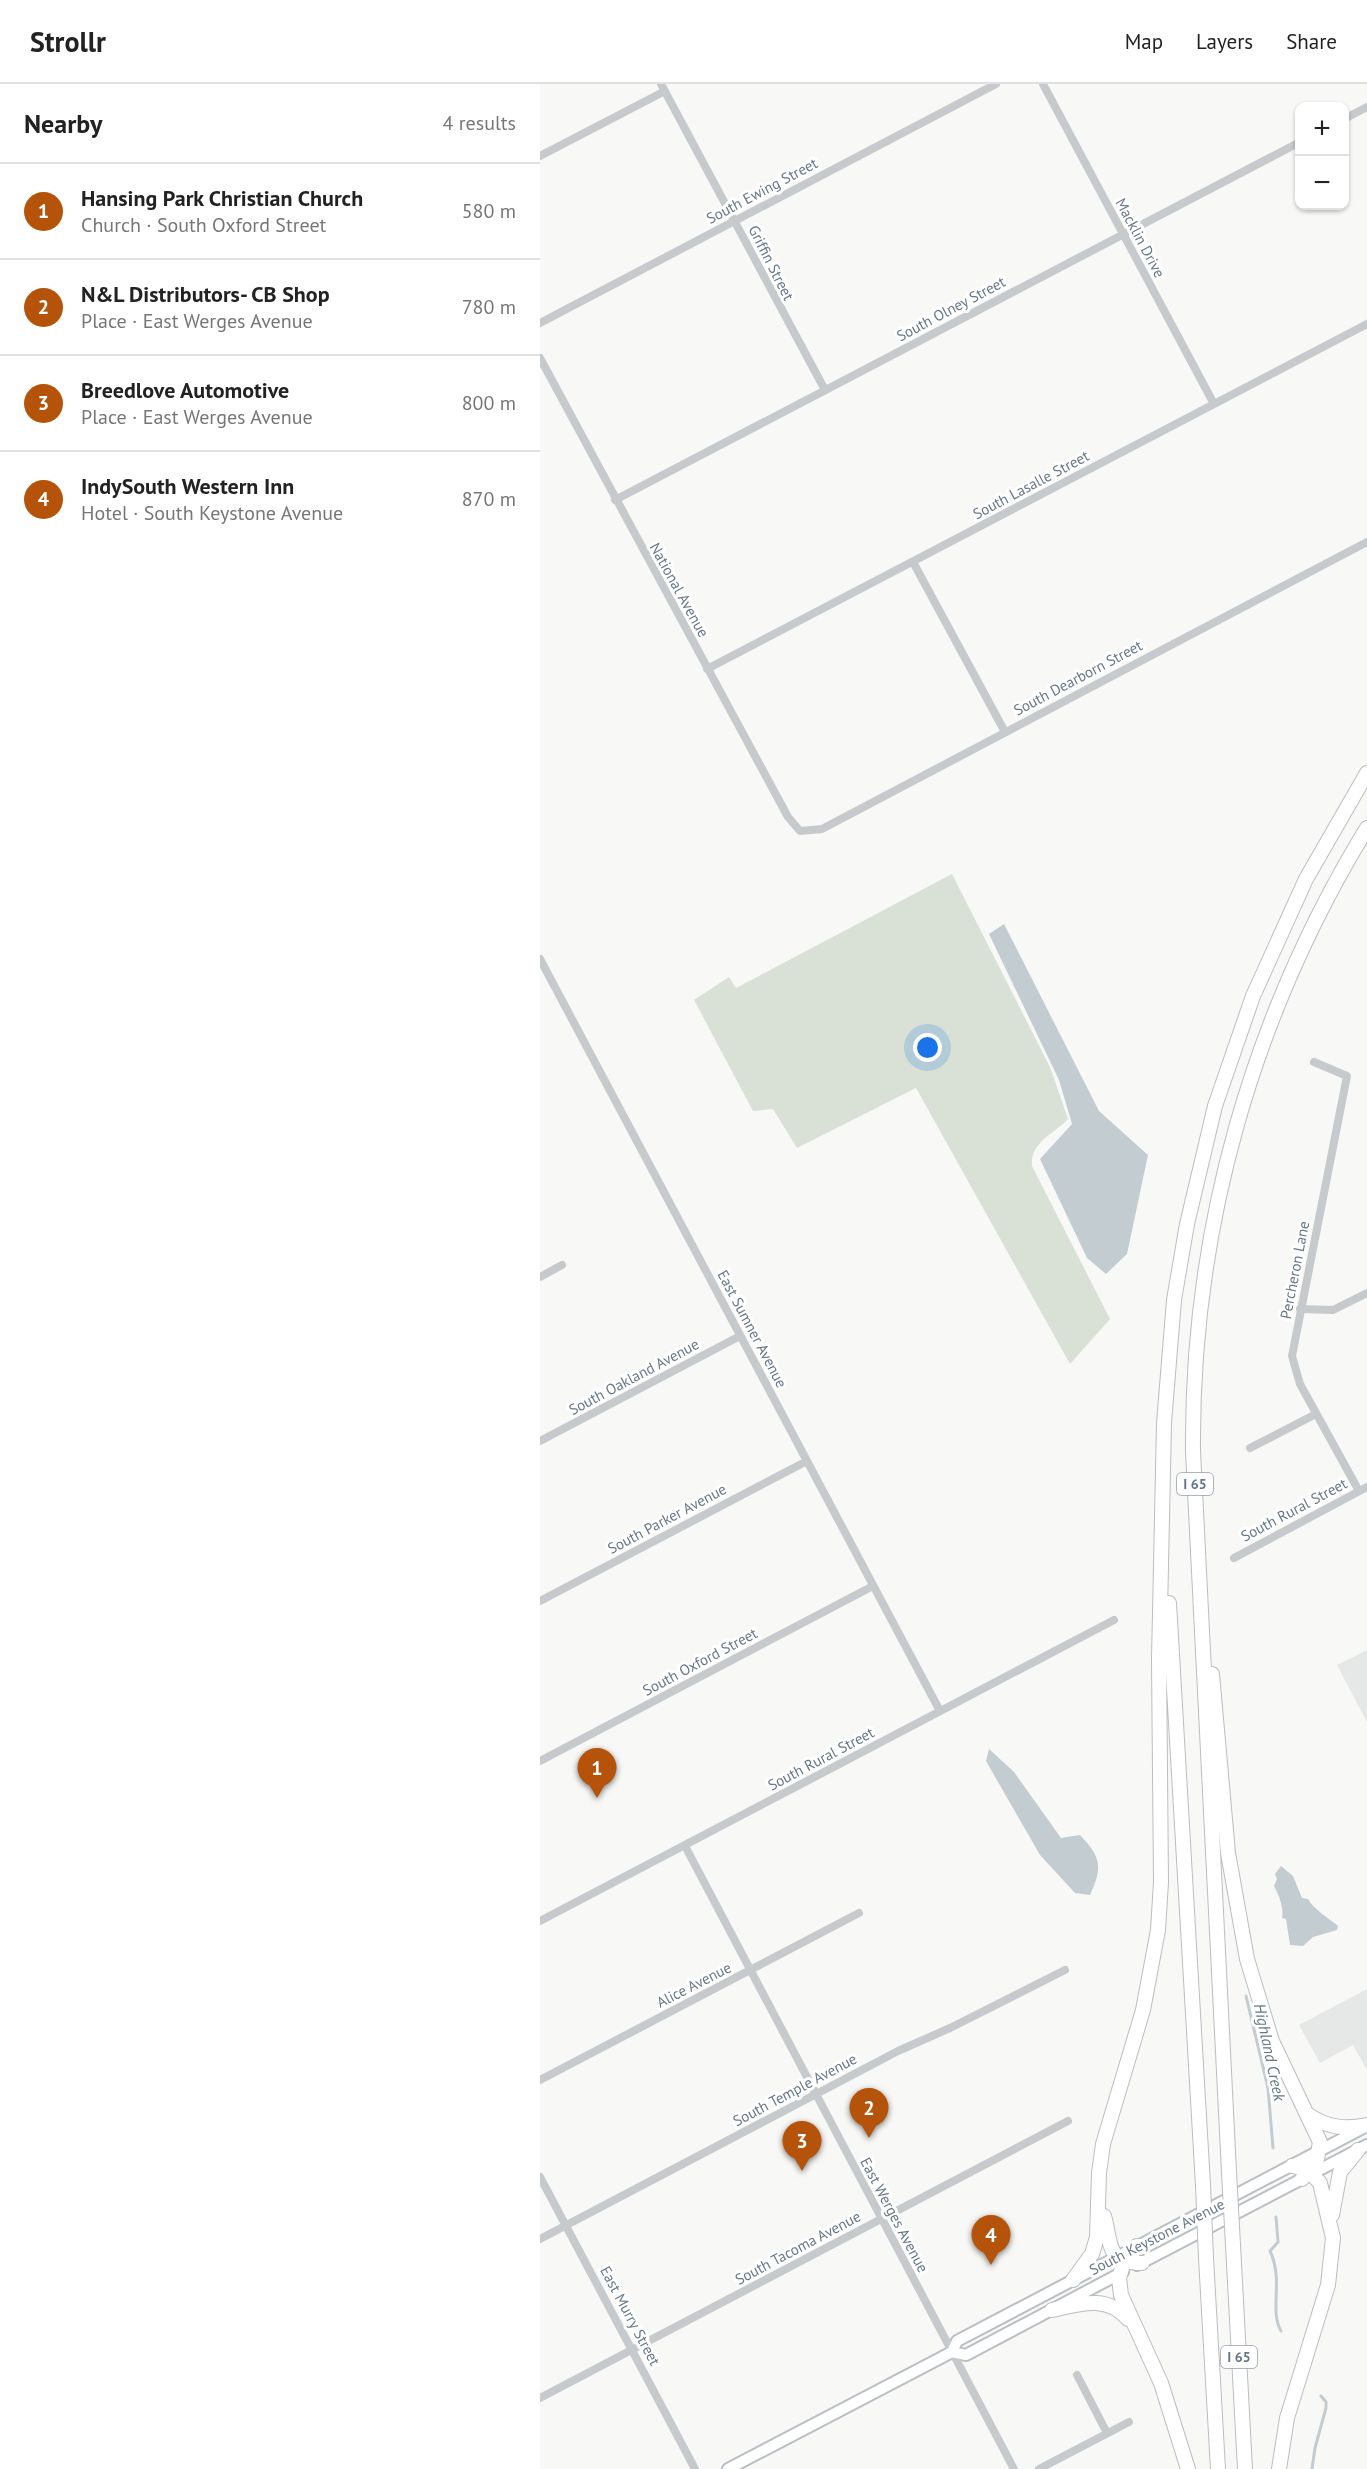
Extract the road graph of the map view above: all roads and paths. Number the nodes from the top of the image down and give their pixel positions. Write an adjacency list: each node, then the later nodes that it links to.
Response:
1 (996, 84): 8 (street, South Ewing Street)
2 (1043, 84): 9 (street, Macklin Drive)
3 (663, 88): 7 (street); 8 (street, Griffin Street)
4 (1367, 107): 5 (street)
5 (1349, 116)
6 (1295, 144): 9 (street, South Olney Street)
7 (540, 156)
8 (734, 220): 10 (street, South Ewing Street); 13 (street, Griffin Street)
9 (1123, 235): 13 (street, South Olney Street); 14 (street, Macklin Drive)
10 (540, 323)
11 (1367, 324): 14 (street, South Lasalle Street)
12 (540, 358): 15 (street, National Avenue)
13 (825, 390): 15 (street, South Olney Street)
14 (1214, 404): 17 (street, South Lasalle Street)
15 (615, 500): 18 (street, National Avenue)
16 (1367, 542): 19 (street, South Dearborn Street)
17 (913, 562): 18 (street, South Lasalle Street); 19 (street)
18 (707, 669): 22 (street, National Avenue)
19 (1005, 732): 22 (street, South Dearborn Street)
20 (1367, 773): 36 (highway, I 65)
21 (1367, 828): 37 (highway, I 65)
22 (800, 831)
23 (540, 959): 29 (street, East Sumner Avenue)
24 (1314, 1062): 28 (street, Percheron Lane)
25 (562, 1266): 26 (street)
26 (540, 1277)
27 (1367, 1293): 28 (street)
28 (1300, 1309): 30 (street, Percheron Lane)
29 (740, 1336): 31 (street, South Oakland Avenue); 33 (street, East Sumner Avenue)
30 (1316, 1414): 32 (street); 35 (street, Percheron Lane)
31 (540, 1441)
32 (1250, 1448)
33 (807, 1461): 39 (street, East Sumner Avenue); 40 (street, South Parker Avenue)
34 (1367, 1487): 35 (street, South Rural Street)
35 (1359, 1491): 38 (street, South Rural Street)
36 (1164, 1515): 59 (highway); 81 (highway, I 65, bridge)
37 (1196, 1517): 51 (highway); 82 (highway, I 65, bridge)
38 (1234, 1558)
39 (873, 1586): 42 (street, East Sumner Avenue); 43 (street, South Oxford Street)
40 (540, 1601)
41 (1114, 1620): 42 (street, South Rural Street)
42 (940, 1711): 44 (street, South Rural Street)
43 (540, 1761)
44 (685, 1846): 46 (street, South Rural Street); 48 (street, East Werges Avenue)
45 (859, 1914): 48 (street, Alice Avenue)
46 (540, 1921)
47 (1065, 1970): 50 (street, South Temple Avenue)
48 (750, 1971): 49 (street, Alice Avenue); 50 (street, East Werges Avenue)
49 (540, 2080)
50 (816, 2094): 60 (street, East Werges Avenue); 62 (street, South Temple Avenue)
51 (1305, 2113): 53 (highway); 55 (highway)
52 (1068, 2121): 60 (street, South Tacoma Avenue)
53 (1367, 2125): 55 (main road, South Keystone Avenue)
54 (1362, 2147): 57 (main road, South Keystone Avenue); 61 (highway)
55 (1319, 2151): 56 (main road, South Keystone Avenue); 57 (highway)
56 (1292, 2166): 57 (highway); 64 (main road, South Keystone Avenue)
57 (1308, 2174): 61 (highway); 65 (main road, South Keystone Avenue)
58 (540, 2176): 62 (street, East Murry Street)
59 (1099, 2203): 66 (highway); 67 (highway)
60 (881, 2219): 70 (street, South Tacoma Avenue); 71 (street, East Werges Avenue)
61 (1332, 2223): 83 (highway)
62 (566, 2226): 63 (street, South Temple Avenue); 70 (street, East Murry Street)
63 (540, 2239)
64 (1137, 2246): 66 (highway)
65 (1142, 2263): 66 (highway)
66 (1121, 2264): 67 (main road, South Keystone Avenue); 68 (main road, South Keystone Avenue); 69 (highway)
67 (1073, 2280): 71 (main road, South Keystone Avenue)
68 (1052, 2310): 69 (highway); 71 (main road, South Keystone Avenue)
69 (1136, 2328): 80 (highway)
70 (634, 2349): 73 (street, South Tacoma Avenue); 76 (street, East Murry Street)
71 (952, 2352): 77 (main road, South Keystone Avenue); 78 (street, East Werges Avenue)
72 (1077, 2375): 75 (street)
73 (540, 2398)
74 (1128, 2422): 75 (street)
75 (1107, 2433): 79 (street)
76 (695, 2469)
77 (728, 2469)
78 (1014, 2469)
79 (1039, 2469)
80 (1188, 2469)
81 (1218, 2469)
82 (1245, 2469)
83 (1279, 2469)

